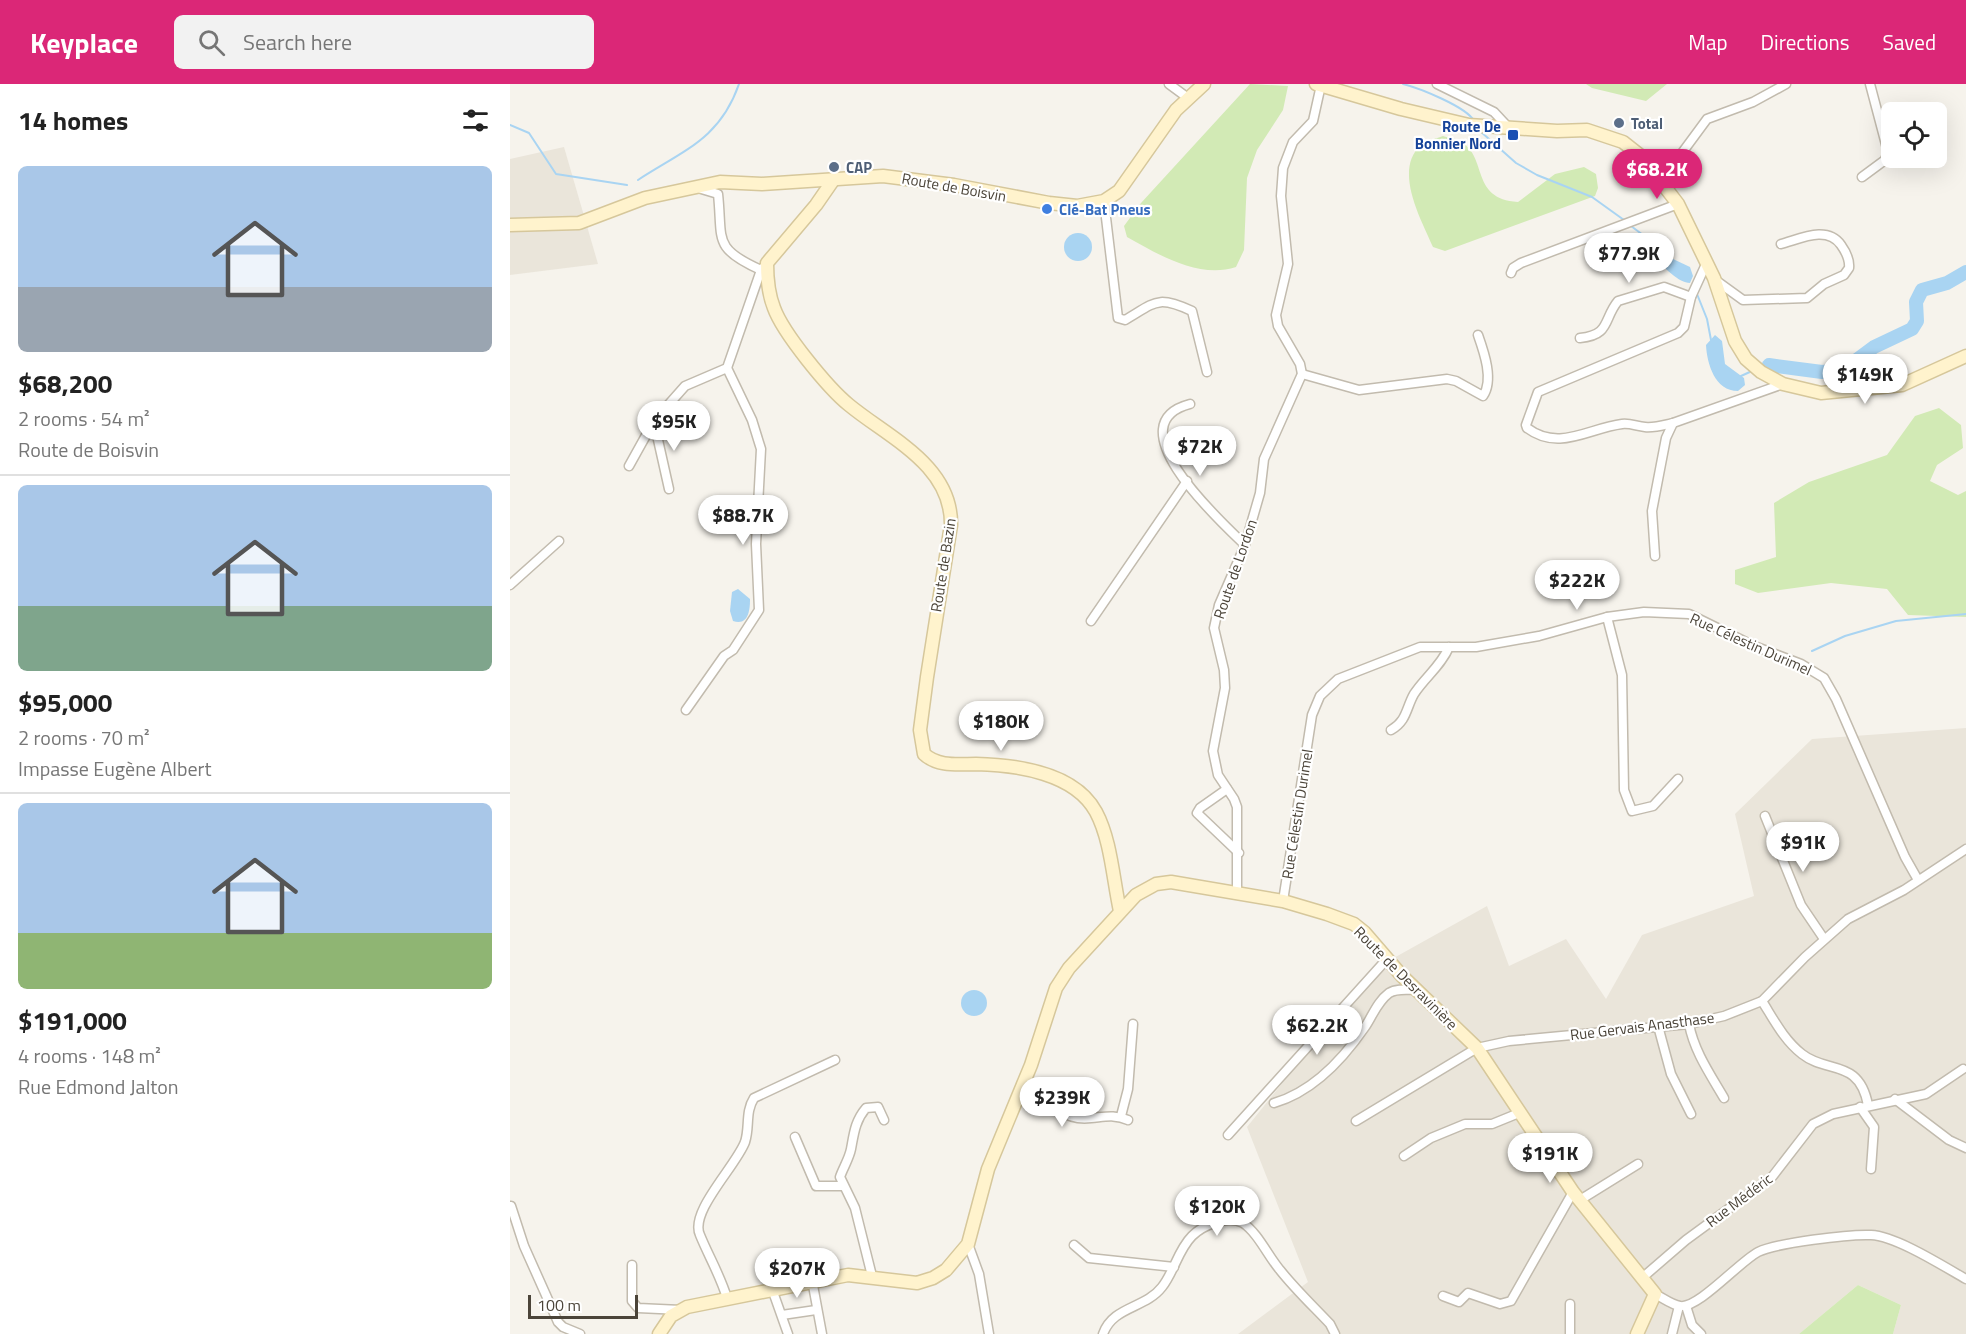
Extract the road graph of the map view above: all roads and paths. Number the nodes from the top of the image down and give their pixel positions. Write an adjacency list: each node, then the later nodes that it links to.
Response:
1 (1169, 84): 7 (street)
2 (1204, 84): 7 (street)
3 (1437, 84): 8 (street)
4 (1786, 84): 11 (street)
5 (1870, 84): 9 (street)
6 (1319, 85): 8 (street); 27 (street)
7 (1188, 98): 13 (street)
8 (1508, 127): 11 (street)
9 (1862, 177)
10 (834, 179): 12 (street, Route de Boisvin); 13 (street, Route de Boisvin); 18 (street)
11 (1662, 180): 14 (street)
12 (695, 187): 15 (street, Route de Boisvin); 18 (street)
13 (1104, 201): 26 (street)
14 (1677, 204): 17 (street); 19 (street)
15 (510, 225)
16 (1781, 244): 20 (street)
17 (1707, 262): 20 (street); 21 (street)
18 (764, 266): 25 (street); 50 (street, Route de Bazin)
19 (1511, 273)
20 (1714, 278): 28 (street)
21 (1691, 297): 23 (street); 31 (street)
22 (1478, 335): 27 (street)
23 (1580, 338)
24 (1966, 356): 28 (street)
25 (727, 368): 30 (street); 42 (street)
26 (1207, 372)
27 (1302, 374): 36 (street, Route de Lordon)
28 (1784, 384): 31 (street)
29 (1190, 404): 33 (street)
30 (654, 421): 32 (street); 34 (street)
31 (1673, 423): 37 (street)
32 (629, 466)
33 (1187, 482): 36 (street); 40 (street)
34 (669, 489)
35 (559, 542): 38 (street)
36 (1245, 545): 45 (street, Route de Lordon)
37 (1655, 556)
38 (510, 585)
39 (1607, 617): 41 (street, Rue Célestin Durimel); 44 (street); 49 (street, Rue Célestin Durimel)
40 (1091, 621)
41 (1449, 647): 43 (street); 53 (street, Rue Célestin Durimel)
42 (686, 710)
43 (1391, 729)
44 (1678, 779)
45 (1227, 789): 48 (street, Route de Lordon); 48 (street)
46 (1766, 816): 55 (street)
47 (1966, 849): 49 (street, Rue Gervais Anasthase)
48 (1239, 853): 51 (street, Route de Lordon)
49 (1918, 880): 55 (street, Rue Gervais Anasthase)
50 (1116, 891): 52 (street); 54 (street, Route de Bazin)
51 (1237, 893): 52 (street, Route de Desravinière); 53 (street, Route de Desravinière)
52 (1136, 895): 54 (street, Route de Desravinière)
53 (1283, 901): 56 (street, Route de Desravinière)
54 (1120, 910): 65 (street, Route de Desravinière)
55 (1824, 939): 58 (street, Rue Gervais Anasthase)
56 (1387, 959): 57 (street, Route de Desravinière); 74 (street)
57 (1418, 990): 62 (street, Route de Desravinière); 68 (street)
58 (1762, 1001): 59 (street, Rue Gervais Anasthase); 69 (street)
59 (1689, 1023): 61 (street, Rue Gervais Anasthase); 66 (street)
60 (1133, 1024): 65 (street)
61 (1658, 1026): 62 (street, Rue Gervais Anasthase); 71 (street)
62 (1477, 1048): 70 (street, Route de Desravinière); 73 (street, Rue Gervais Anasthase)
63 (836, 1060): 94 (street)
64 (1963, 1069): 67 (street, Rue Médéric)
65 (1026, 1078): 83 (street, Route de Desravinière)
66 (1724, 1098)
67 (1895, 1100): 69 (street, Rue Médéric); 76 (street)
68 (1274, 1103)
69 (1864, 1106): 79 (street); 88 (street, Rue Médéric)
70 (1519, 1113): 77 (street); 81 (street, Route de Desravinière)
71 (1691, 1114)
72 (884, 1120): 80 (street)
73 (1356, 1121)
74 (1228, 1135)
75 (795, 1137): 80 (street)
76 (1966, 1148)
77 (1404, 1156)
78 (1638, 1164): 81 (street)
79 (1871, 1169)
80 (843, 1186): 87 (street)
81 (1577, 1196): 88 (street, Route de Desravinière); 93 (street)
82 (511, 1206): 100 (street)
83 (968, 1244): 87 (street, Route de Desravinière); 104 (street)
84 (1074, 1245): 86 (street)
85 (632, 1265): 97 (street)
86 (1174, 1267): 105 (street); 106 (street)
87 (872, 1276): 89 (street, Route de Desravinière)
88 (1642, 1278): 92 (street, Route de Desravinière)
89 (812, 1280): 91 (street, Route de Desravinière); 98 (street)
90 (1966, 1280): 96 (street)
91 (772, 1289): 94 (street, Route de Desravinière); 99 (street)
92 (1656, 1294): 96 (street); 108 (street)
93 (1443, 1296)
94 (727, 1298): 97 (street, Route de Desravinière)
95 (1570, 1304): 107 (street)
96 (1682, 1306): 109 (street); 110 (street)
97 (681, 1310): 101 (street)
98 (816, 1310): 99 (street); 103 (street)
99 (782, 1315): 102 (street)
100 (580, 1334)
101 (659, 1334)
102 (788, 1334)
103 (822, 1334)
104 (989, 1334)
105 (1103, 1334)
106 (1335, 1334)
107 (1570, 1334)
108 (1638, 1334)
109 (1672, 1334)
110 (1701, 1334)

